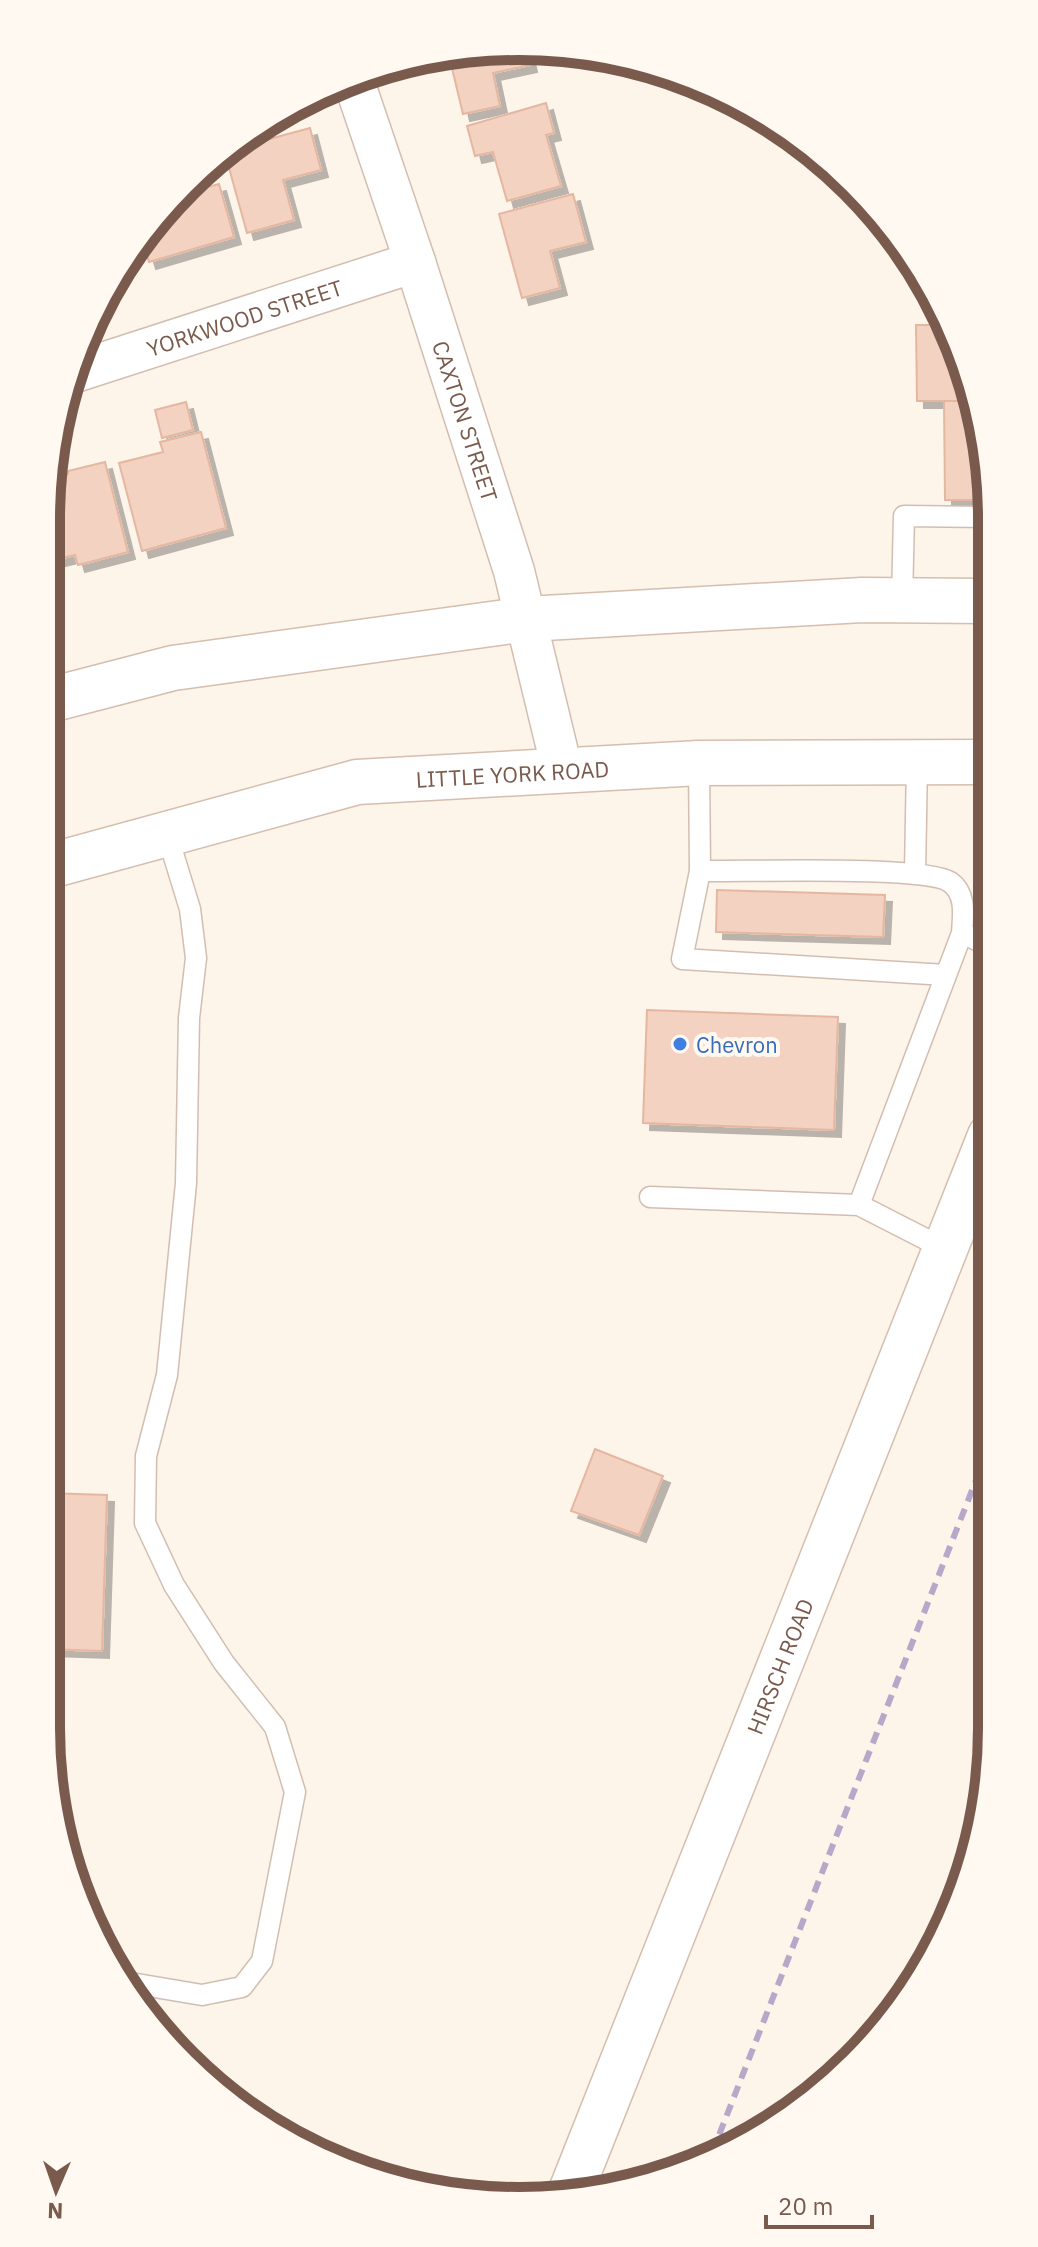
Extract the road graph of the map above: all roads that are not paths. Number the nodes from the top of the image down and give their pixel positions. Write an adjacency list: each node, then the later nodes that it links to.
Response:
1 (357, 90): 2 (street, CAXTON STREET)
2 (415, 262): 3 (street, YORKWOOD STREET); 7 (street, CAXTON STREET)
3 (85, 369)
4 (978, 517): 5 (lane)
5 (902, 600): 6 (main road); 7 (main road)
6 (978, 601)
7 (527, 619): 8 (main road); 12 (street, CAXTON STREET)
8 (60, 697)
9 (917, 762): 10 (main road, LITTLE YORK ROAD); 11 (main road, LITTLE YORK ROAD); 16 (lane)
10 (978, 762)
11 (699, 763): 12 (main road, LITTLE YORK ROAD); 15 (lane)
12 (562, 769): 13 (main road, LITTLE YORK ROAD)
13 (167, 834): 14 (main road, LITTLE YORK ROAD); 24 (lane)
14 (60, 863)
15 (700, 871): 16 (lane); 19 (lane)
16 (915, 873): 17 (lane)
17 (962, 933): 18 (lane); 19 (lane)
18 (978, 941)
19 (946, 975): 22 (lane)
20 (978, 1166): 23 (main road, HIRSCH ROAD)
21 (650, 1197): 22 (lane)
22 (859, 1205): 23 (lane)
23 (945, 1249): 25 (main road, HIRSCH ROAD)
24 (138, 1984)
25 (574, 2184)

